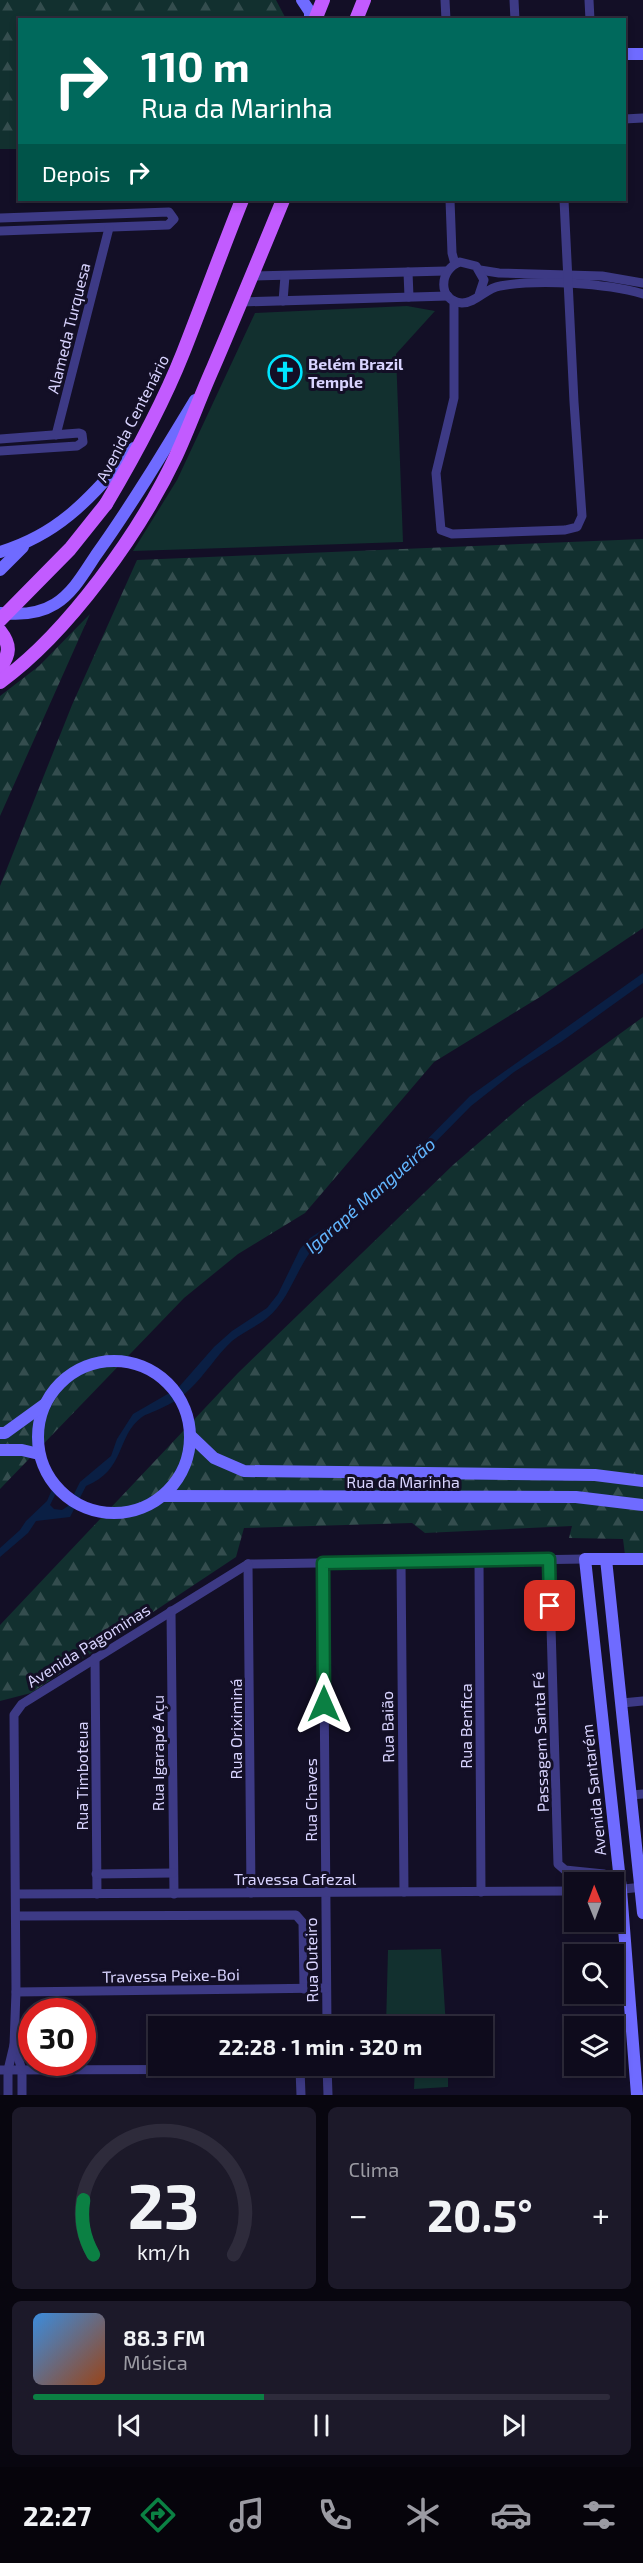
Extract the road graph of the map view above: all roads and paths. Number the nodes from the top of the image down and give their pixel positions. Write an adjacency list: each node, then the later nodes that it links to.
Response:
1 (302, 0): 7 (main road)
2 (323, 0): 8 (main road)
3 (364, 0): 9 (main road)
4 (445, 0): 10 (street)
5 (514, 0): 11 (street)
6 (589, 0): 12 (street)
7 (310, 18)
8 (316, 18)
9 (357, 18)
10 (446, 18)
11 (515, 18)
12 (590, 18)
13 (626, 54): 14 (main road)
14 (643, 54)
15 (643, 118): 16 (street)
16 (626, 119)
17 (242, 201): 43 (main road, Avenida Centenário)
18 (283, 201): 31 (main road)
19 (450, 201): 26 (street)
20 (564, 201): 30 (street)
21 (54, 216): 22 (street); 23 (street); 24 (street)
22 (0, 218)
23 (109, 228): 24 (street); 42 (street, Alameda Turquesa)
24 (51, 230): 25 (street)
25 (0, 231)
26 (455, 264): 27 (street); 28 (street)
27 (480, 270): 30 (street); 36 (street)
28 (446, 271): 29 (street); 38 (street)
29 (408, 272): 32 (street); 37 (street)
30 (568, 274): 33 (street); 34 (street)
31 (252, 276): 32 (street); 40 (main road)
32 (285, 276): 39 (street)
33 (643, 283)
34 (568, 285): 35 (street); 36 (street); 38 (street)
35 (643, 294)
36 (479, 295): 38 (street)
37 (410, 297): 38 (street); 39 (street)
38 (451, 298)
39 (283, 301): 40 (street)
40 (241, 302): 41 (main road)
41 (209, 376): 49 (main road); 53 (main road)
42 (56, 435): 44 (street); 45 (street)
43 (143, 438): 46 (main road); 50 (main road, Avenida Centenário, bridge)
44 (0, 439)
45 (0, 451)
46 (26, 544): 47 (main road); 48 (main road)
47 (0, 552)
48 (0, 570)
49 (0, 613)
50 (0, 620)
51 (0, 631): 52 (main road)
52 (0, 668)
53 (0, 682)
54 (45, 1404): 55 (main road); 56 (main road); 58 (main road)
55 (0, 1433)
56 (191, 1436): 59 (main road, Rua da Marinha); 60 (main road)
57 (0, 1450): 58 (main road)
58 (39, 1454): 60 (main road)
59 (643, 1481)
60 (163, 1496): 61 (main road, Rua da Marinha)
61 (643, 1505)
62 (549, 1559): 63 (street); 66 (street); 77 (street, Passagem Santa Fé)
63 (585, 1559): 64 (main road); 71 (main road, Avenida Santarém)
64 (606, 1559): 65 (main road); 70 (main road)
65 (643, 1559)
66 (479, 1560): 67 (street); 85 (street, Rua Benfica)
67 (401, 1562): 68 (street); 84 (street, Rua Baião)
68 (323, 1563): 69 (street); 87 (street, Rua Chaves)
69 (248, 1564): 72 (street, Avenida Pagominas); 86 (street, Rua Oriximiná)
70 (610, 1589): 71 (main road); 75 (main road)
71 (588, 1590): 78 (main road, Avenida Santarém)
72 (171, 1611): 73 (street, Avenida Pagominas); 79 (street, Rua Igarapé Açu)
73 (95, 1658): 80 (street, Rua Timboteua); 88 (street, Avenida Pagominas)
74 (643, 1701): 75 (street)
75 (622, 1703): 76 (main road)
76 (637, 1795): 81 (main road)
77 (584, 1872)
78 (614, 1872)
79 (173, 1873): 80 (street); 90 (street, Rua Igarapé Açu)
80 (96, 1874): 89 (street, Rua Timboteua)
81 (642, 1887): 82 (street); 91 (main road)
82 (624, 1888)
83 (564, 1891): 85 (street, Travessa Cafezal)
84 (404, 1892): 85 (street, Travessa Cafezal); 87 (street, Travessa Cafezal)
85 (481, 1892)
86 (251, 1893): 87 (street, Travessa Cafezal); 90 (street, Travessa Cafezal)
87 (325, 1893): 94 (street, Rua Outeiro)
88 (17, 1894): 89 (street, Travessa Cafezal); 92 (street, Avenida Pagominas)
89 (96, 1894): 90 (street, Travessa Cafezal)
90 (174, 1894)
91 (643, 1913)
92 (17, 1916): 95 (street); 96 (street, Avenida Pagominas)
93 (620, 1932): 110 (main road, Avenida Santarém)
94 (326, 1988): 95 (street, Travessa Peixe-Boi); 97 (street, Rua Outeiro)
95 (304, 1989): 96 (street, Travessa Peixe-Boi)
96 (16, 1992): 98 (street, Avenida Pagominas)
97 (327, 2016)
98 (14, 2045): 99 (street, Avenida Pagominas); 100 (street, Avenida Pagominas)
99 (18, 2058)
100 (4, 2070): 106 (street, Avenida Pagominas)
101 (96, 2070): 102 (street)
102 (148, 2070)
103 (22, 2076): 107 (street, Avenida Pagominas)
104 (300, 2076): 108 (street)
105 (327, 2076): 109 (street)
106 (8, 2095)
107 (22, 2095)
108 (301, 2095)
109 (328, 2095)
110 (637, 2095)

